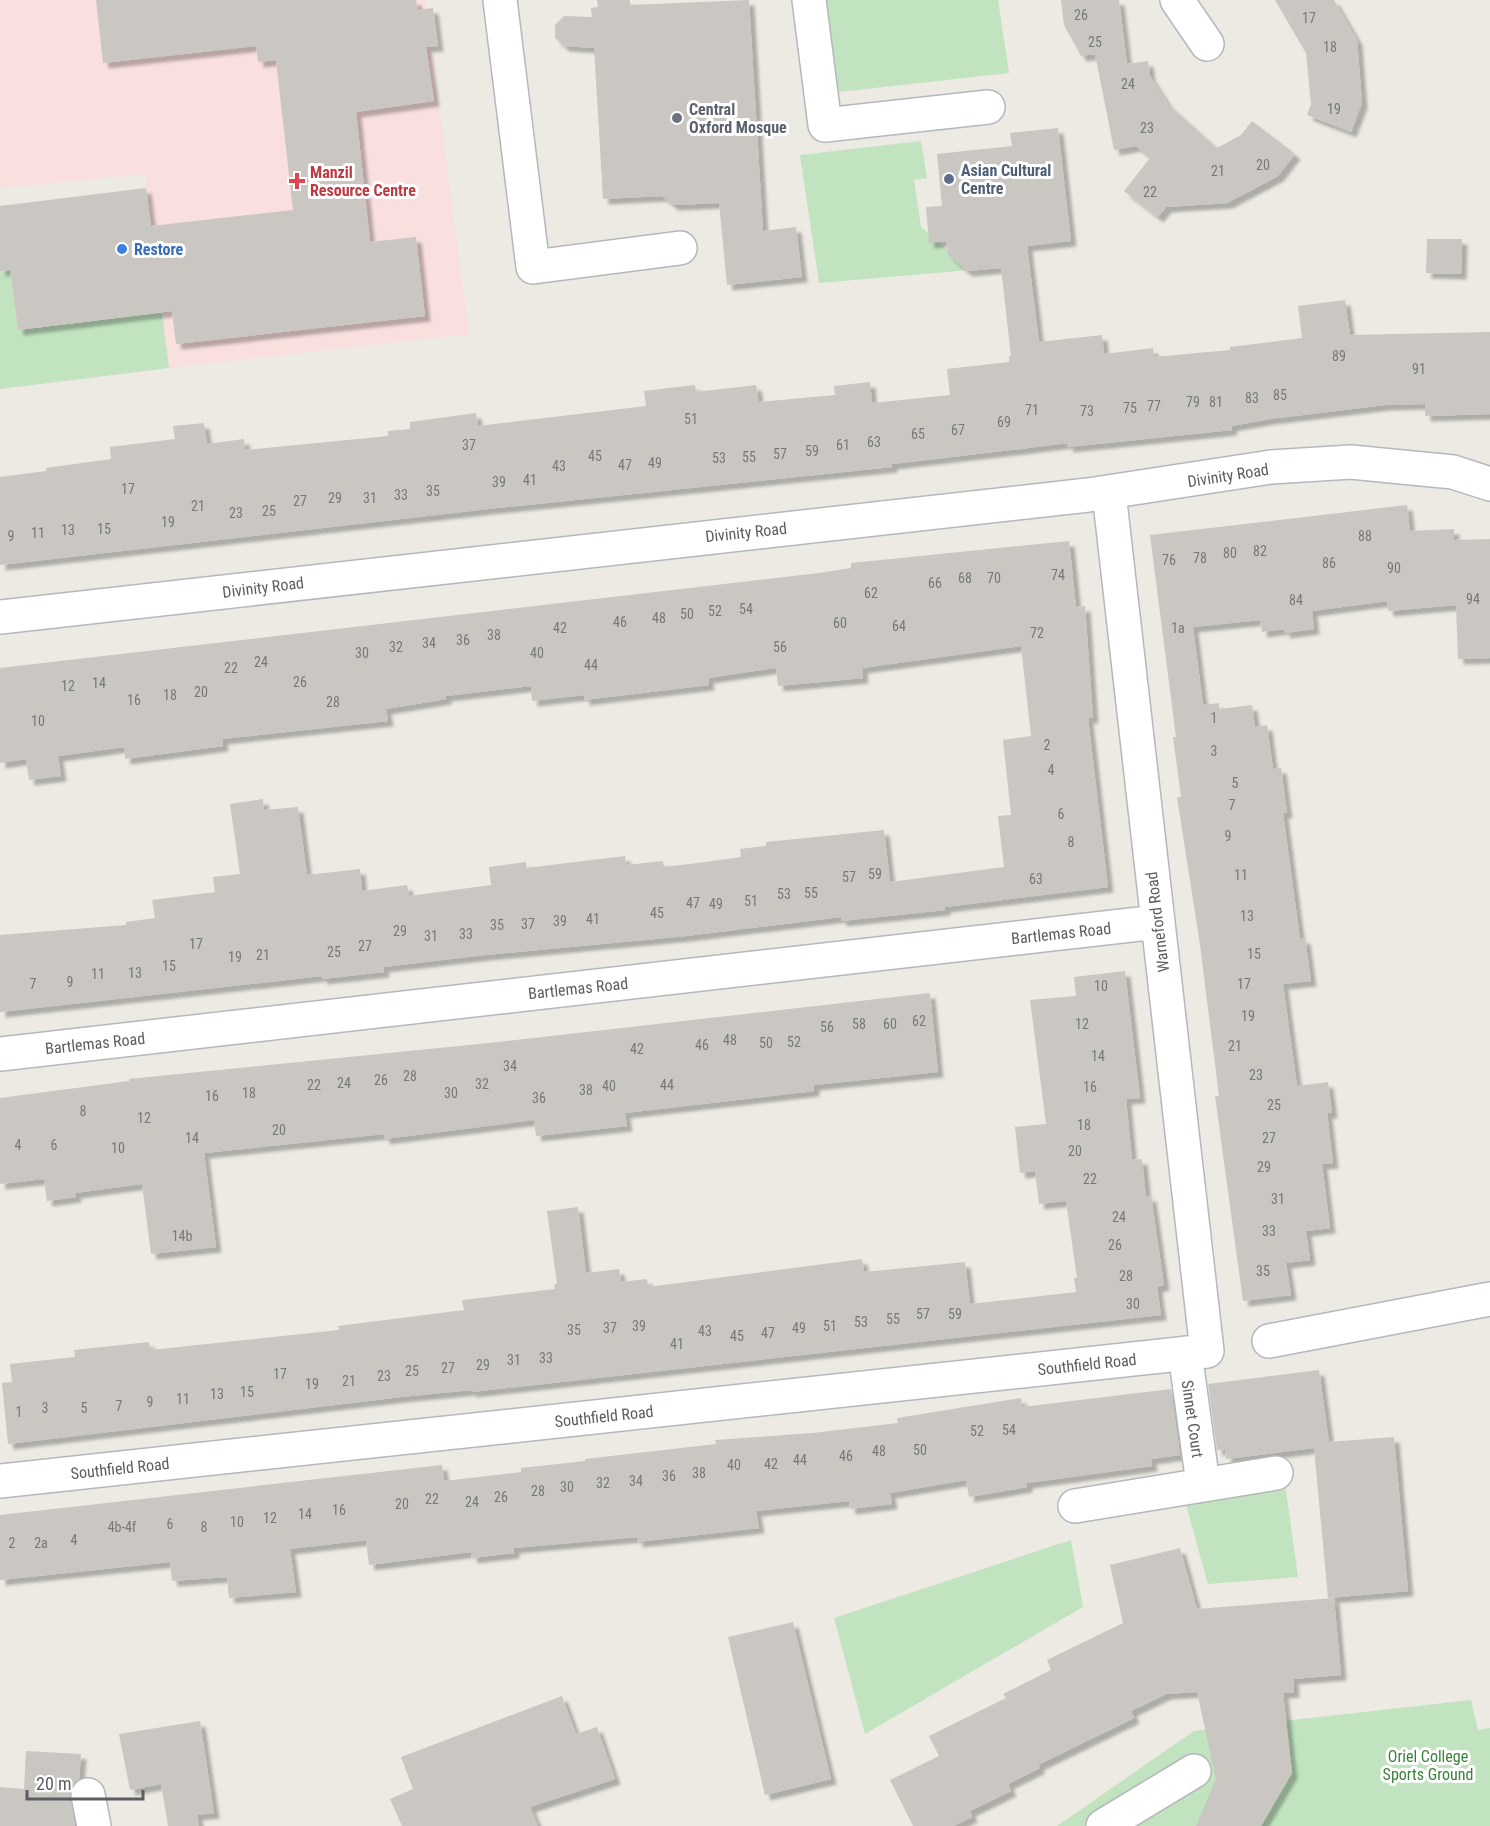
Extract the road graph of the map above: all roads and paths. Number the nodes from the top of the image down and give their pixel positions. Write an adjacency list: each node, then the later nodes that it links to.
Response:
1 (501, 0): 6 (street)
2 (809, 0): 5 (street)
3 (1177, 0): 4 (street)
4 (1207, 44)
5 (988, 107)
6 (680, 248)
7 (1490, 484): 8 (street, Divinity Road)
8 (1109, 493): 9 (street, Divinity Road); 10 (street, Warneford Road)
9 (0, 617)
10 (1157, 922): 11 (street, Bartlemas Road); 14 (street, Warneford Road)
11 (0, 1054)
12 (1490, 1299): 13 (street)
13 (1269, 1341)
14 (1196, 1352): 16 (street, Southfield Road); 17 (street, Sinnet Court)
15 (1276, 1473): 17 (street)
16 (0, 1481)
17 (1203, 1484): 18 (street)
18 (1075, 1506)
19 (1194, 1771): 20 (street)
20 (1103, 1826)

